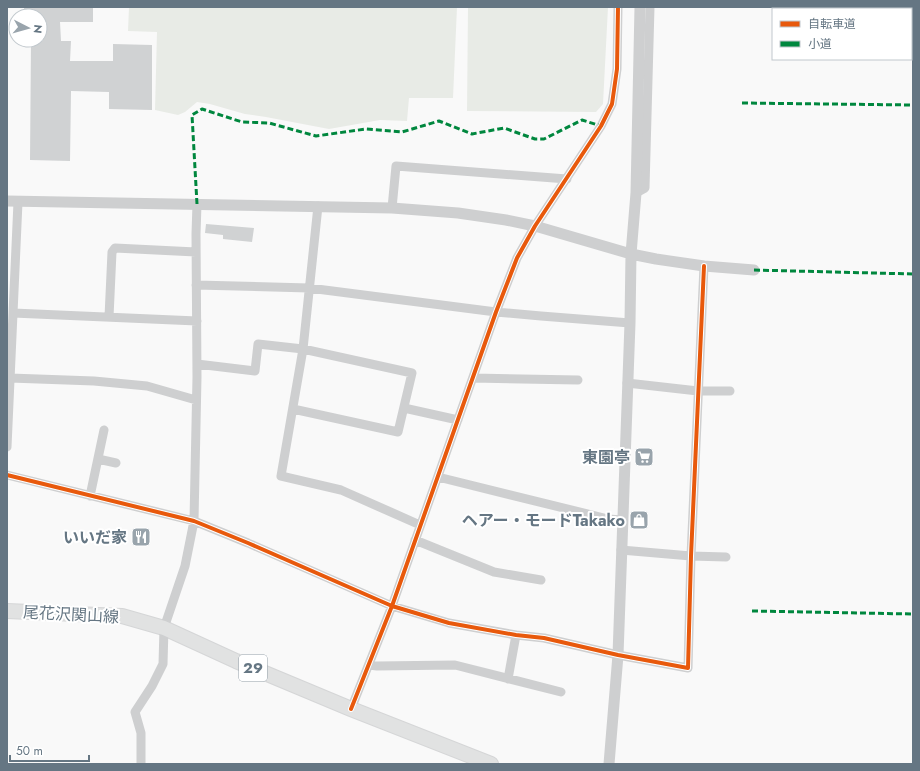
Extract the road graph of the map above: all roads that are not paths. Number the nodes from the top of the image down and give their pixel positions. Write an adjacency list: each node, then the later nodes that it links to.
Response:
1 (618, 7): 4 (street)
2 (640, 7): 5 (street)
3 (650, 7): 5 (street)
4 (567, 179): 9 (street); 10 (street)
5 (636, 193): 12 (street)
6 (13, 202): 7 (street); 18 (street)
7 (197, 204): 8 (street); 11 (street)
8 (318, 206): 9 (street); 16 (street)
9 (392, 208): 10 (street)
10 (535, 226): 12 (street); 17 (street)
11 (196, 252): 15 (street); 19 (street)
12 (631, 254): 13 (street); 21 (street)
13 (704, 266): 14 (street); 28 (street)
14 (754, 270)
15 (196, 285): 16 (street); 20 (street)
16 (309, 288): 17 (street); 22 (street)
17 (496, 312): 21 (street); 25 (street)
18 (13, 313): 19 (street); 24 (street)
19 (109, 317): 20 (street)
20 (197, 320): 23 (street)
21 (630, 323): 27 (street)
22 (303, 349): 23 (street); 31 (street); 32 (street)
23 (197, 364): 30 (street)
24 (10, 378): 30 (street); 35 (street)
25 (473, 378): 26 (street); 33 (street)
26 (578, 380)
27 (628, 383): 28 (street); 41 (street)
28 (698, 391): 29 (street); 46 (street)
29 (730, 391)
30 (196, 400): 42 (street)
31 (404, 408): 32 (street); 33 (street)
32 (293, 409): 43 (street)
33 (458, 420): 39 (street)
34 (104, 430): 36 (street)
35 (7, 447)
36 (98, 459): 37 (street); 40 (street)
37 (116, 463)
38 (7, 475): 40 (street)
39 (438, 477): 41 (street); 43 (street)
40 (90, 496): 42 (street)
41 (622, 520): 45 (street)
42 (194, 521): 49 (street); 51 (street)
43 (420, 525): 44 (street)
44 (415, 540): 48 (street); 49 (street)
45 (621, 550): 46 (street); 53 (street)
46 (691, 556): 47 (street); 53 (street)
47 (726, 557)
48 (541, 580)
49 (392, 606): 52 (street); 54 (street)
50 (7, 611): 51 (main road, 尾花沢関山線 / 29)
51 (164, 628): 57 (main road, 尾花沢関山線 / 29); 58 (street)
52 (516, 635): 53 (street); 55 (street)
53 (618, 655): 60 (street)
54 (369, 665): 55 (street); 57 (street)
55 (508, 679): 56 (street)
56 (561, 692)
57 (351, 709): 59 (main road, 尾花沢関山線 / 29)
58 (141, 764)
59 (491, 764)
60 (609, 764)

